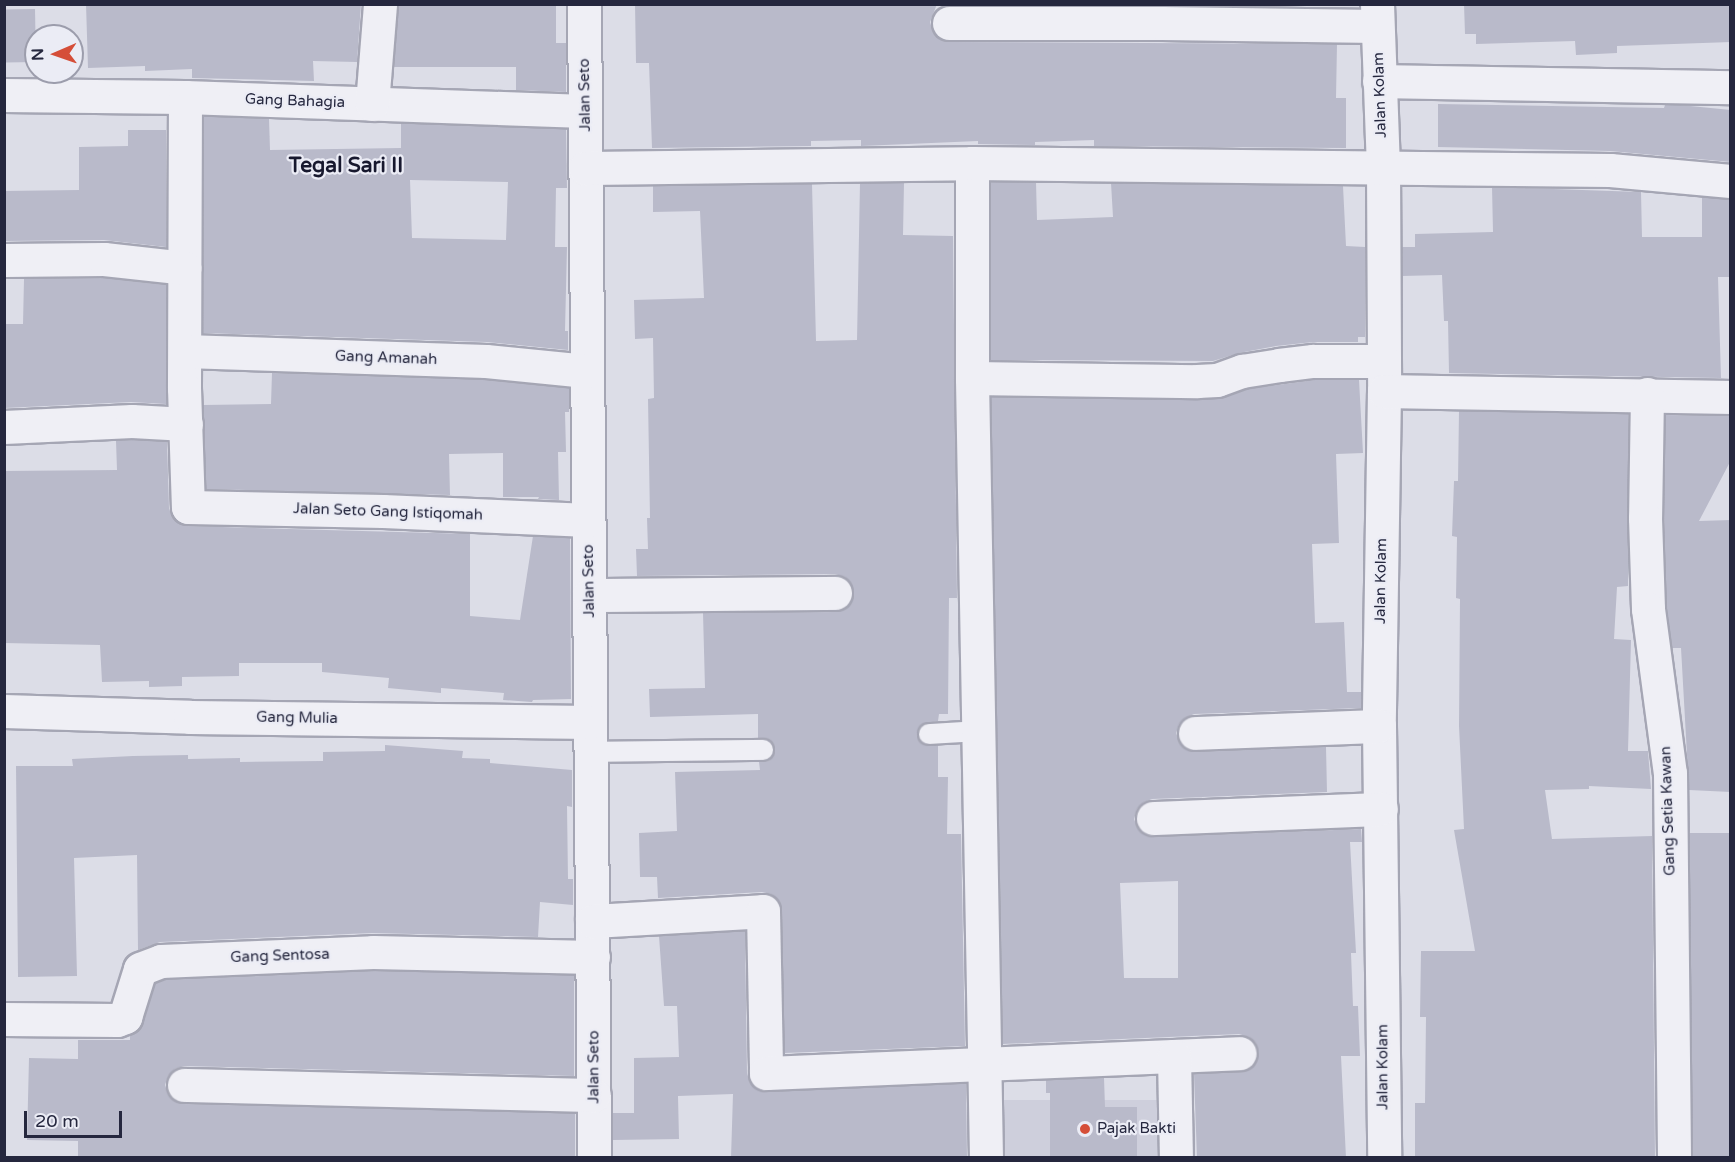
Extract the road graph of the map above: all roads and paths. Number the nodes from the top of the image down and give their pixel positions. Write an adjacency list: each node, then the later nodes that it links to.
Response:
1 (380, 4): 9 (street)
2 (584, 4): 10 (street, Jalan Seto)
3 (1377, 15): 4 (street); 5 (street, Jalan Kolam)
4 (949, 23)
5 (1380, 81): 6 (street); 12 (street, Jalan Kolam)
6 (1731, 87)
7 (4, 95): 8 (street, Gang Bahagia)
8 (185, 97): 9 (street, Gang Bahagia); 16 (street)
9 (372, 104): 10 (street, Gang Bahagia)
10 (585, 111): 13 (street, Jalan Seto)
11 (972, 163): 12 (street); 13 (street); 20 (street)
12 (1383, 167): 14 (street); 19 (street, Jalan Kolam)
13 (585, 168): 18 (street, Jalan Seto)
14 (1731, 181)
15 (4, 260): 16 (street)
16 (185, 268): 17 (street)
17 (185, 351): 18 (street, Gang Amanah); 23 (street)
18 (587, 371): 25 (street, Jalan Seto)
19 (1384, 376): 20 (street); 21 (street); 29 (street, Jalan Kolam)
20 (972, 378): 30 (street)
21 (1647, 394): 22 (street); 49 (street, Gang Setia Kawan)
22 (1731, 397)
23 (186, 424): 24 (street); 25 (street, Jalan Seto Gang Istiqomah)
24 (4, 427)
25 (588, 520): 27 (street, Jalan Seto)
26 (835, 593): 27 (street)
27 (589, 596): 33 (street, Jalan Seto)
28 (4, 711): 33 (street, Gang Mulia)
29 (1379, 726): 31 (street); 35 (street, Jalan Kolam)
30 (978, 731): 32 (lane); 42 (street)
31 (1195, 733)
32 (929, 734)
33 (590, 737): 34 (lane); 37 (street, Jalan Seto)
34 (763, 750)
35 (1381, 809): 36 (street); 48 (street, Jalan Kolam)
36 (1153, 819)
37 (592, 921): 38 (street, Jalan Seto); 42 (street)
38 (593, 957): 39 (street, Gang Sentosa); 44 (street, Jalan Seto)
39 (4, 1019)
40 (1240, 1053): 41 (street)
41 (1174, 1056): 42 (street); 47 (street)
42 (983, 1063): 46 (street)
43 (184, 1085): 44 (street)
44 (594, 1095): 45 (street, Jalan Seto)
45 (594, 1158)
46 (986, 1158)
47 (1176, 1158)
48 (1384, 1158)
49 (1674, 1158)

